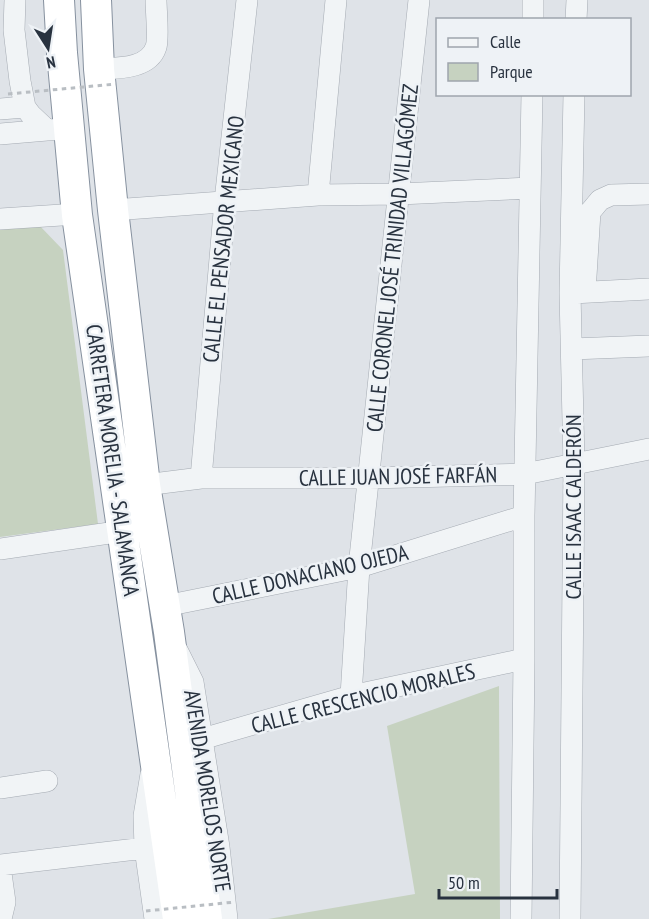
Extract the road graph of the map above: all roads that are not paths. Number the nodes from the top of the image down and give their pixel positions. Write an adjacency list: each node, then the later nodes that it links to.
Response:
1 (15, 0): 15 (street)
2 (58, 0): 16 (highway, CARRETERA MORELIA - SALAMANCA)
3 (96, 0): 12 (highway, CARRETERA MORELIA - SALAMANCA)
4 (156, 0): 12 (street)
5 (247, 0): 22 (street, CALLE EL PENSADOR MEXICANO)
6 (336, 0): 21 (street)
7 (419, 0): 19 (street, CALLE CORONEL JOSÉ TRINIDAD VILLAGÓMEZ)
8 (533, 0): 10 (street)
9 (577, 0): 11 (street)
10 (533, 18)
11 (576, 18)
12 (107, 77): 23 (highway, CARRETERA MORELIA - SALAMANCA)
13 (532, 96): 18 (street)
14 (574, 96): 27 (street, CALLE ISAAC CALDERÓN)
15 (11, 104): 16 (street)
16 (58, 130): 17 (street); 24 (highway, CARRETERA MORELIA - SALAMANCA)
17 (0, 134)
18 (530, 188): 19 (street); 32 (street)
19 (399, 194): 21 (street); 34 (street, CALLE CORONEL JOSÉ TRINIDAD VILLAGÓMEZ)
20 (649, 194): 27 (street)
21 (318, 195): 22 (street)
22 (225, 201): 23 (street); 33 (street, CALLE EL PENSADOR MEXICANO)
23 (113, 210): 35 (highway, CARRETERA MORELIA - SALAMANCA)
24 (77, 214): 25 (street); 37 (highway, CARRETERA MORELIA - SALAMANCA)
25 (0, 219)
26 (649, 290): 27 (street)
27 (578, 293): 29 (street, CALLE ISAAC CALDERÓN)
28 (649, 346): 29 (street)
29 (572, 349): 31 (street, CALLE ISAAC CALDERÓN)
30 (649, 449): 31 (street, CALLE JUAN JOSÉ FARFÁN)
31 (574, 464): 32 (street, CALLE JUAN JOSÉ FARFÁN); 55 (street, CALLE ISAAC CALDERÓN)
32 (525, 474): 34 (street, CALLE JUAN JOSÉ FARFÁN); 36 (street)
33 (201, 478): 34 (street, CALLE JUAN JOSÉ FARFÁN); 35 (street, CALLE JUAN JOSÉ FARFÁN)
34 (369, 478): 39 (street, CALLE CORONEL JOSÉ TRINIDAD VILLAGÓMEZ)
35 (145, 485): 40 (highway, CARRETERA MORELIA - SALAMANCA)
36 (524, 516): 39 (street, CALLE DONACIANO OJEDA); 41 (street)
37 (123, 531): 38 (street); 44 (highway, CARRETERA MORELIA - SALAMANCA)
38 (0, 549)
39 (359, 567): 40 (street, CALLE DONACIANO OJEDA); 42 (street, CALLE CORONEL JOSÉ TRINIDAD VILLAGÓMEZ)
40 (167, 619): 43 (street, AVENIDA MORELOS NORTE); 53 (highway, CARRETERA MORELIA - SALAMANCA)
41 (524, 659): 42 (street, CALLE CRESCENCIO MORALES); 54 (street)
42 (351, 696): 43 (street, CALLE CRESCENCIO MORALES)
43 (202, 739): 49 (street, AVENIDA MORELOS NORTE)
44 (155, 750): 47 (street, AVENIDA MORELOS NORTE); 52 (highway, CARRETERA MORELIA - SALAMANCA)
45 (47, 782): 46 (street)
46 (0, 788)
47 (145, 848): 48 (street); 50 (street, AVENIDA MORELOS NORTE)
48 (0, 866): 51 (street)
49 (231, 910)
50 (150, 915)
51 (2, 919)
52 (178, 919)
53 (207, 919)
54 (521, 919)
55 (570, 919)

